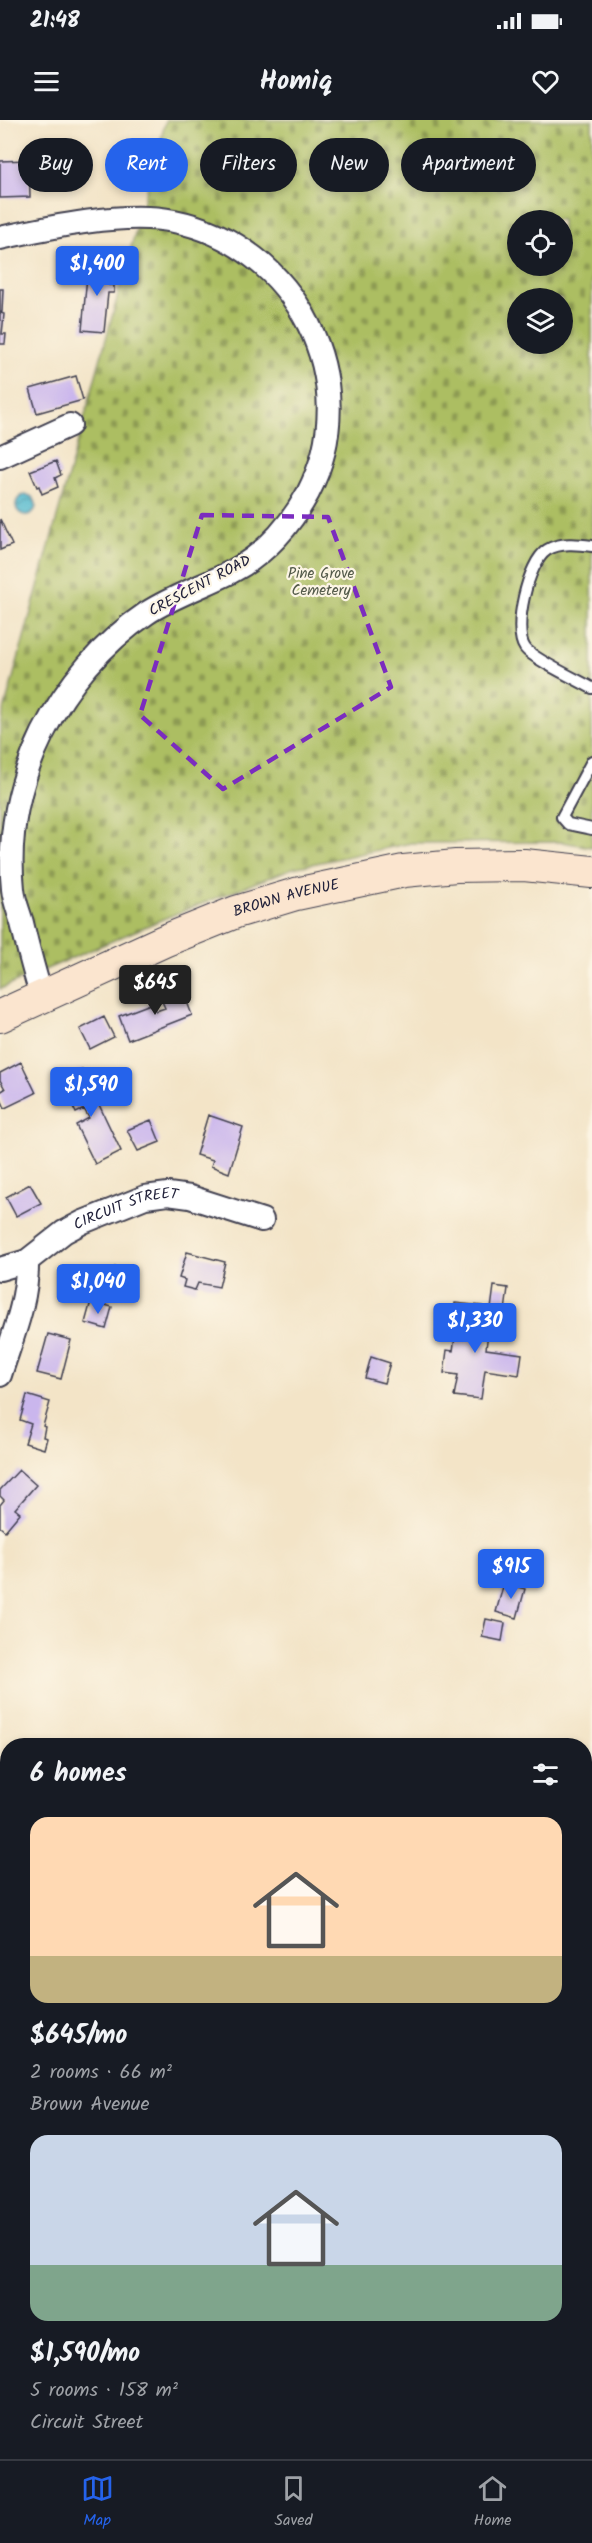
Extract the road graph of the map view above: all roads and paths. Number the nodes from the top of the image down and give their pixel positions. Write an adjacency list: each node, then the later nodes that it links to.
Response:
1 (0, 238): 9 (street, CRESCENT ROAD)
2 (70, 425): 3 (street)
3 (0, 457)
4 (592, 546): 5 (lane)
5 (592, 688)
6 (592, 761): 7 (lane)
7 (592, 829)
8 (592, 872): 9 (main road, BROWN AVENUE)
9 (42, 997): 10 (main road, BROWN AVENUE)
10 (0, 1016)
11 (262, 1220): 12 (street, CIRCUIT STREET)
12 (27, 1261): 13 (street, CIRCUIT STREET); 14 (street)
13 (0, 1269)
14 (0, 1375)

